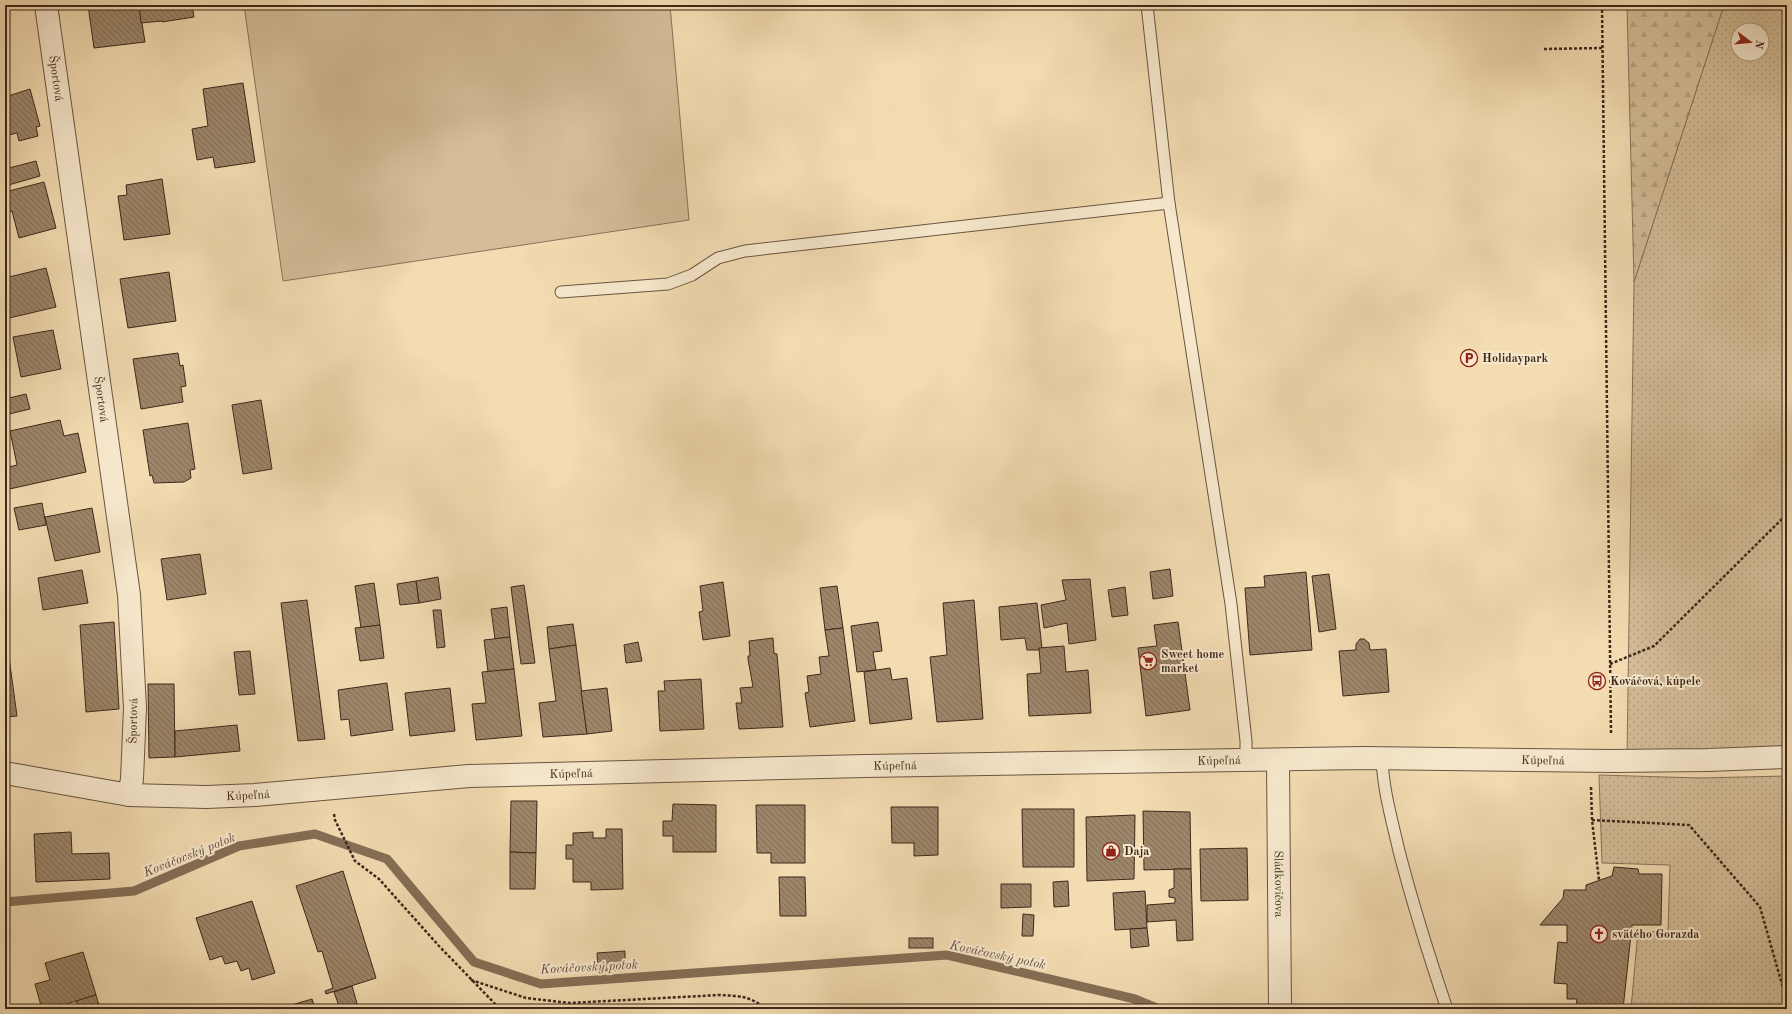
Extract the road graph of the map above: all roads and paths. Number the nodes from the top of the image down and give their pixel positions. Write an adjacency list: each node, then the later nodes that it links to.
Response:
1 (46, 5): 16 (street, Športová)
2 (1146, 5): 6 (lane)
3 (1602, 5): 4 (path)
4 (1602, 48): 5 (path); 9 (path)
5 (1544, 49)
6 (1169, 203): 7 (lane); 12 (lane)
7 (561, 292)
8 (1787, 514): 9 (path)
9 (1610, 664): 14 (path)
10 (1787, 757): 14 (street, Kúpeľná)
11 (1382, 758): 13 (street, Kúpeľná); 14 (street, Kúpeľná); 25 (lane)
12 (1246, 760): 13 (street, Kúpeľná); 16 (street, Kúpeľná)
13 (1278, 760): 24 (street, Sládkovičova)
14 (1602, 761): 18 (path)
15 (5, 773): 16 (street, Kúpeľná)
16 (128, 794)
17 (335, 820): 20 (path)
18 (1592, 820): 19 (path); 21 (path)
19 (1599, 880)
20 (471, 980): 22 (path); 23 (path)
21 (1787, 1002)
22 (500, 1009)
23 (766, 1009)
24 (1280, 1009)
25 (1447, 1009)

